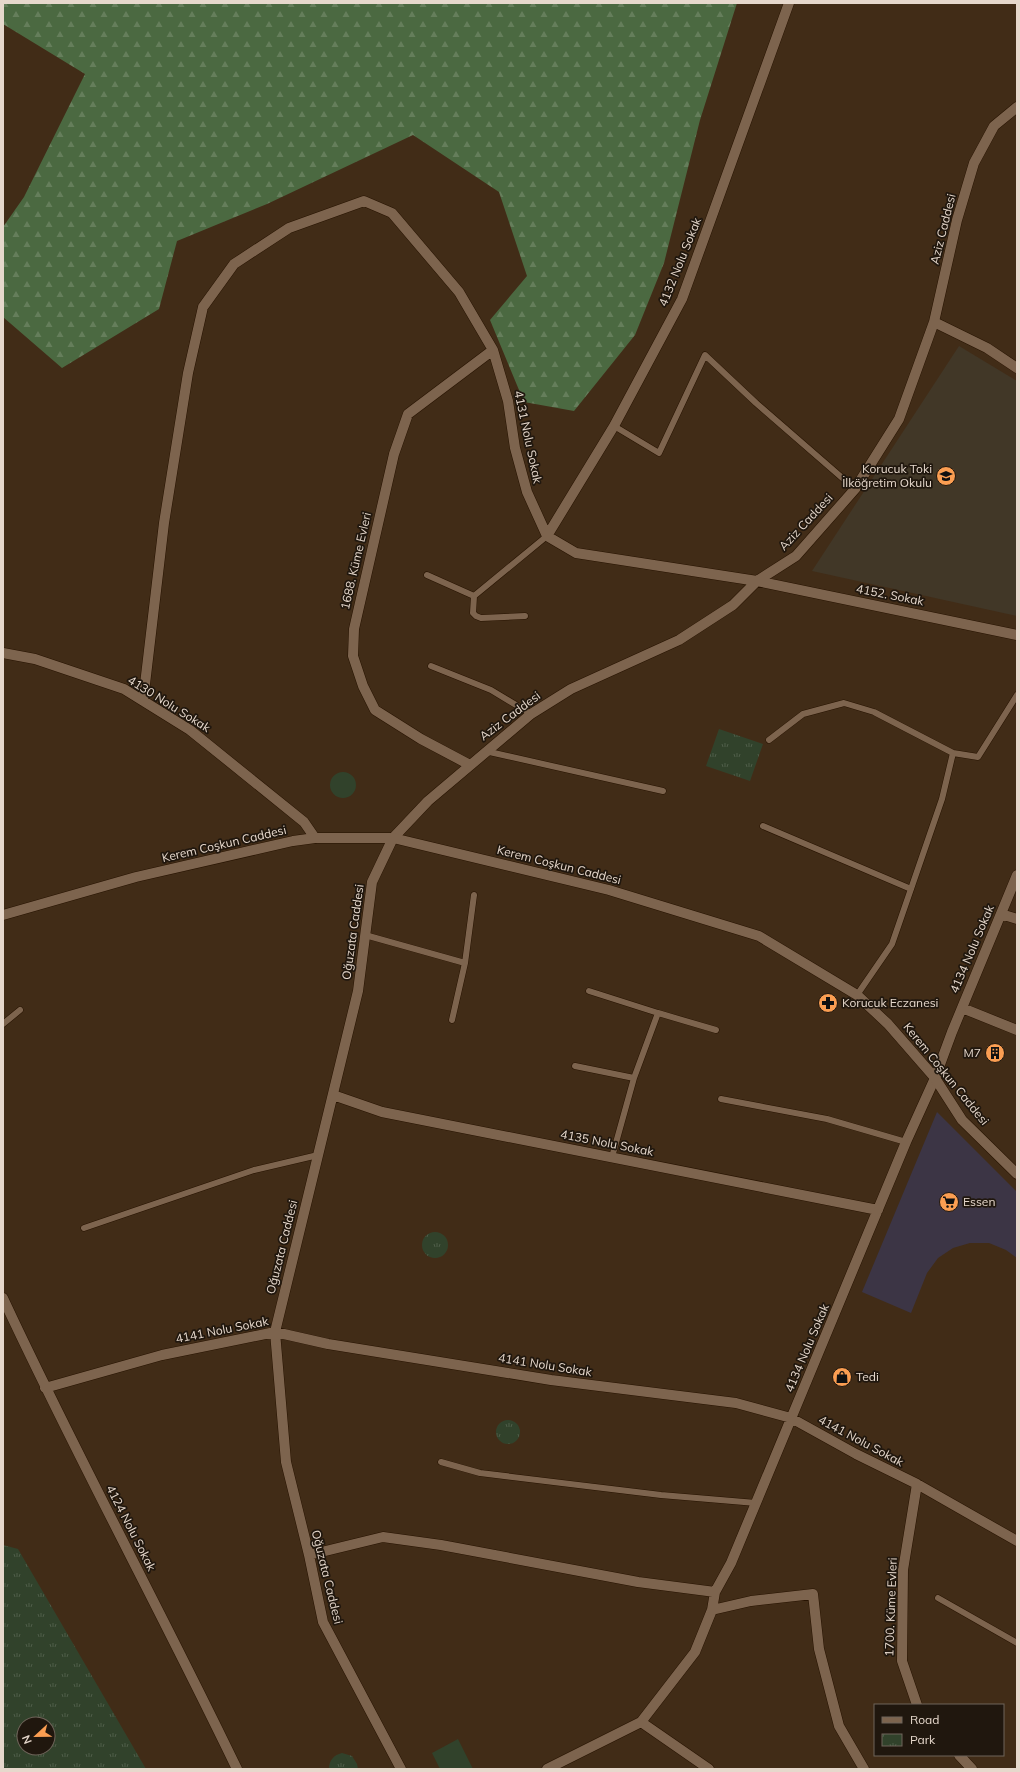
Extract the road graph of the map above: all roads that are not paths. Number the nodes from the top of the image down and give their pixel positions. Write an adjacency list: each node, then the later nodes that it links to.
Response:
1 (789, 3): 6 (street, 4132 Nolu Sokak)
2 (1017, 107): 3 (street, Aziz Caddesi)
3 (934, 322): 5 (street); 7 (street, Aziz Caddesi)
4 (493, 350): 8 (street, 4131 Nolu Sokak); 17 (street, 4131 Nolu Sokak); 22 (street, 1688. Küme Evleri)
5 (1017, 368)
6 (614, 426): 7 (lane); 8 (street, 4132 Nolu Sokak)
7 (855, 489): 10 (street, Aziz Caddesi)
8 (547, 536): 10 (street); 11 (lane)
9 (427, 575): 11 (lane)
10 (757, 581): 13 (street, 4152. Sokak); 18 (street, Aziz Caddesi)
11 (474, 596): 12 (lane)
12 (525, 616)
13 (1017, 635)
14 (3, 653): 17 (street, 4130 Nolu Sokak)
15 (431, 666): 18 (lane)
16 (1017, 695): 21 (lane)
17 (143, 701): 25 (street, 4130 Nolu Sokak)
18 (531, 714): 20 (street, Aziz Caddesi)
19 (769, 740): 21 (lane)
20 (485, 751): 22 (street, Aziz Caddesi); 23 (lane)
21 (953, 753): 28 (lane)
22 (470, 765): 26 (street, Aziz Caddesi)
23 (663, 792)
24 (763, 826): 28 (lane)
25 (315, 838): 26 (street, Kerem Coşkun Caddesi); 31 (street, Kerem Coşkun Caddesi)
26 (393, 838): 33 (street, Oğuzata Caddesi); 36 (street, Kerem Coşkun Caddesi)
27 (1017, 875): 30 (street, 4134 Nolu Sokak)
28 (911, 889): 36 (lane)
29 (474, 896): 34 (lane)
30 (1001, 914): 32 (street); 37 (street, 4134 Nolu Sokak)
31 (3, 915)
32 (1017, 919)
33 (365, 935): 34 (lane); 47 (street, Oğuzata Caddesi)
34 (465, 963): 40 (lane)
35 (589, 991): 39 (lane)
36 (857, 996): 46 (street, Kerem Coşkun Caddesi)
37 (962, 1008): 43 (street); 46 (street, 4134 Nolu Sokak)
38 (20, 1010): 41 (lane)
39 (658, 1013): 42 (lane); 45 (lane)
40 (452, 1020)
41 (3, 1024)
42 (716, 1030)
43 (1017, 1030)
44 (575, 1066): 45 (lane)
45 (634, 1078): 51 (lane)
46 (935, 1078): 49 (street, 4134 Nolu Sokak); 52 (street, Kerem Coşkun Caddesi)
47 (333, 1095): 50 (street, Oğuzata Caddesi); 51 (street, 4135 Nolu Sokak)
48 (722, 1099): 49 (lane)
49 (906, 1142): 53 (street, 4134 Nolu Sokak)
50 (318, 1155): 54 (lane); 56 (street, Oğuzata Caddesi)
51 (612, 1157): 53 (street, 4135 Nolu Sokak)
52 (1017, 1174)
53 (878, 1210): 58 (street, 4134 Nolu Sokak)
54 (84, 1228)
55 (3, 1298): 57 (street, 4124 Nolu Sokak)
56 (275, 1332): 57 (street, 4141 Nolu Sokak); 58 (street, 4141 Nolu Sokak); 63 (street, Oğuzata Caddesi)
57 (45, 1388): 71 (street, 4124 Nolu Sokak)
58 (791, 1418): 60 (street, 4141 Nolu Sokak); 61 (street, 4134 Nolu Sokak)
59 (441, 1462): 61 (lane)
60 (917, 1484): 62 (street, 4141 Nolu Sokak); 68 (street, 1700. Küme Evleri)
61 (756, 1503): 64 (street, 4134 Nolu Sokak)
62 (1017, 1541)
63 (309, 1555): 64 (street); 72 (street, Oğuzata Caddesi)
64 (715, 1592): 66 (street, 4134 Nolu Sokak)
65 (938, 1598): 67 (lane)
66 (712, 1610): 69 (street, 4134 Nolu Sokak); 75 (street)
67 (1017, 1643)
68 (917, 1704)
69 (641, 1722): 73 (street, 4134 Nolu Sokak); 74 (street)
70 (960, 1756): 76 (street)
71 (237, 1769)
72 (401, 1769)
73 (547, 1769)
74 (709, 1769)
75 (864, 1769)
76 (972, 1769)

